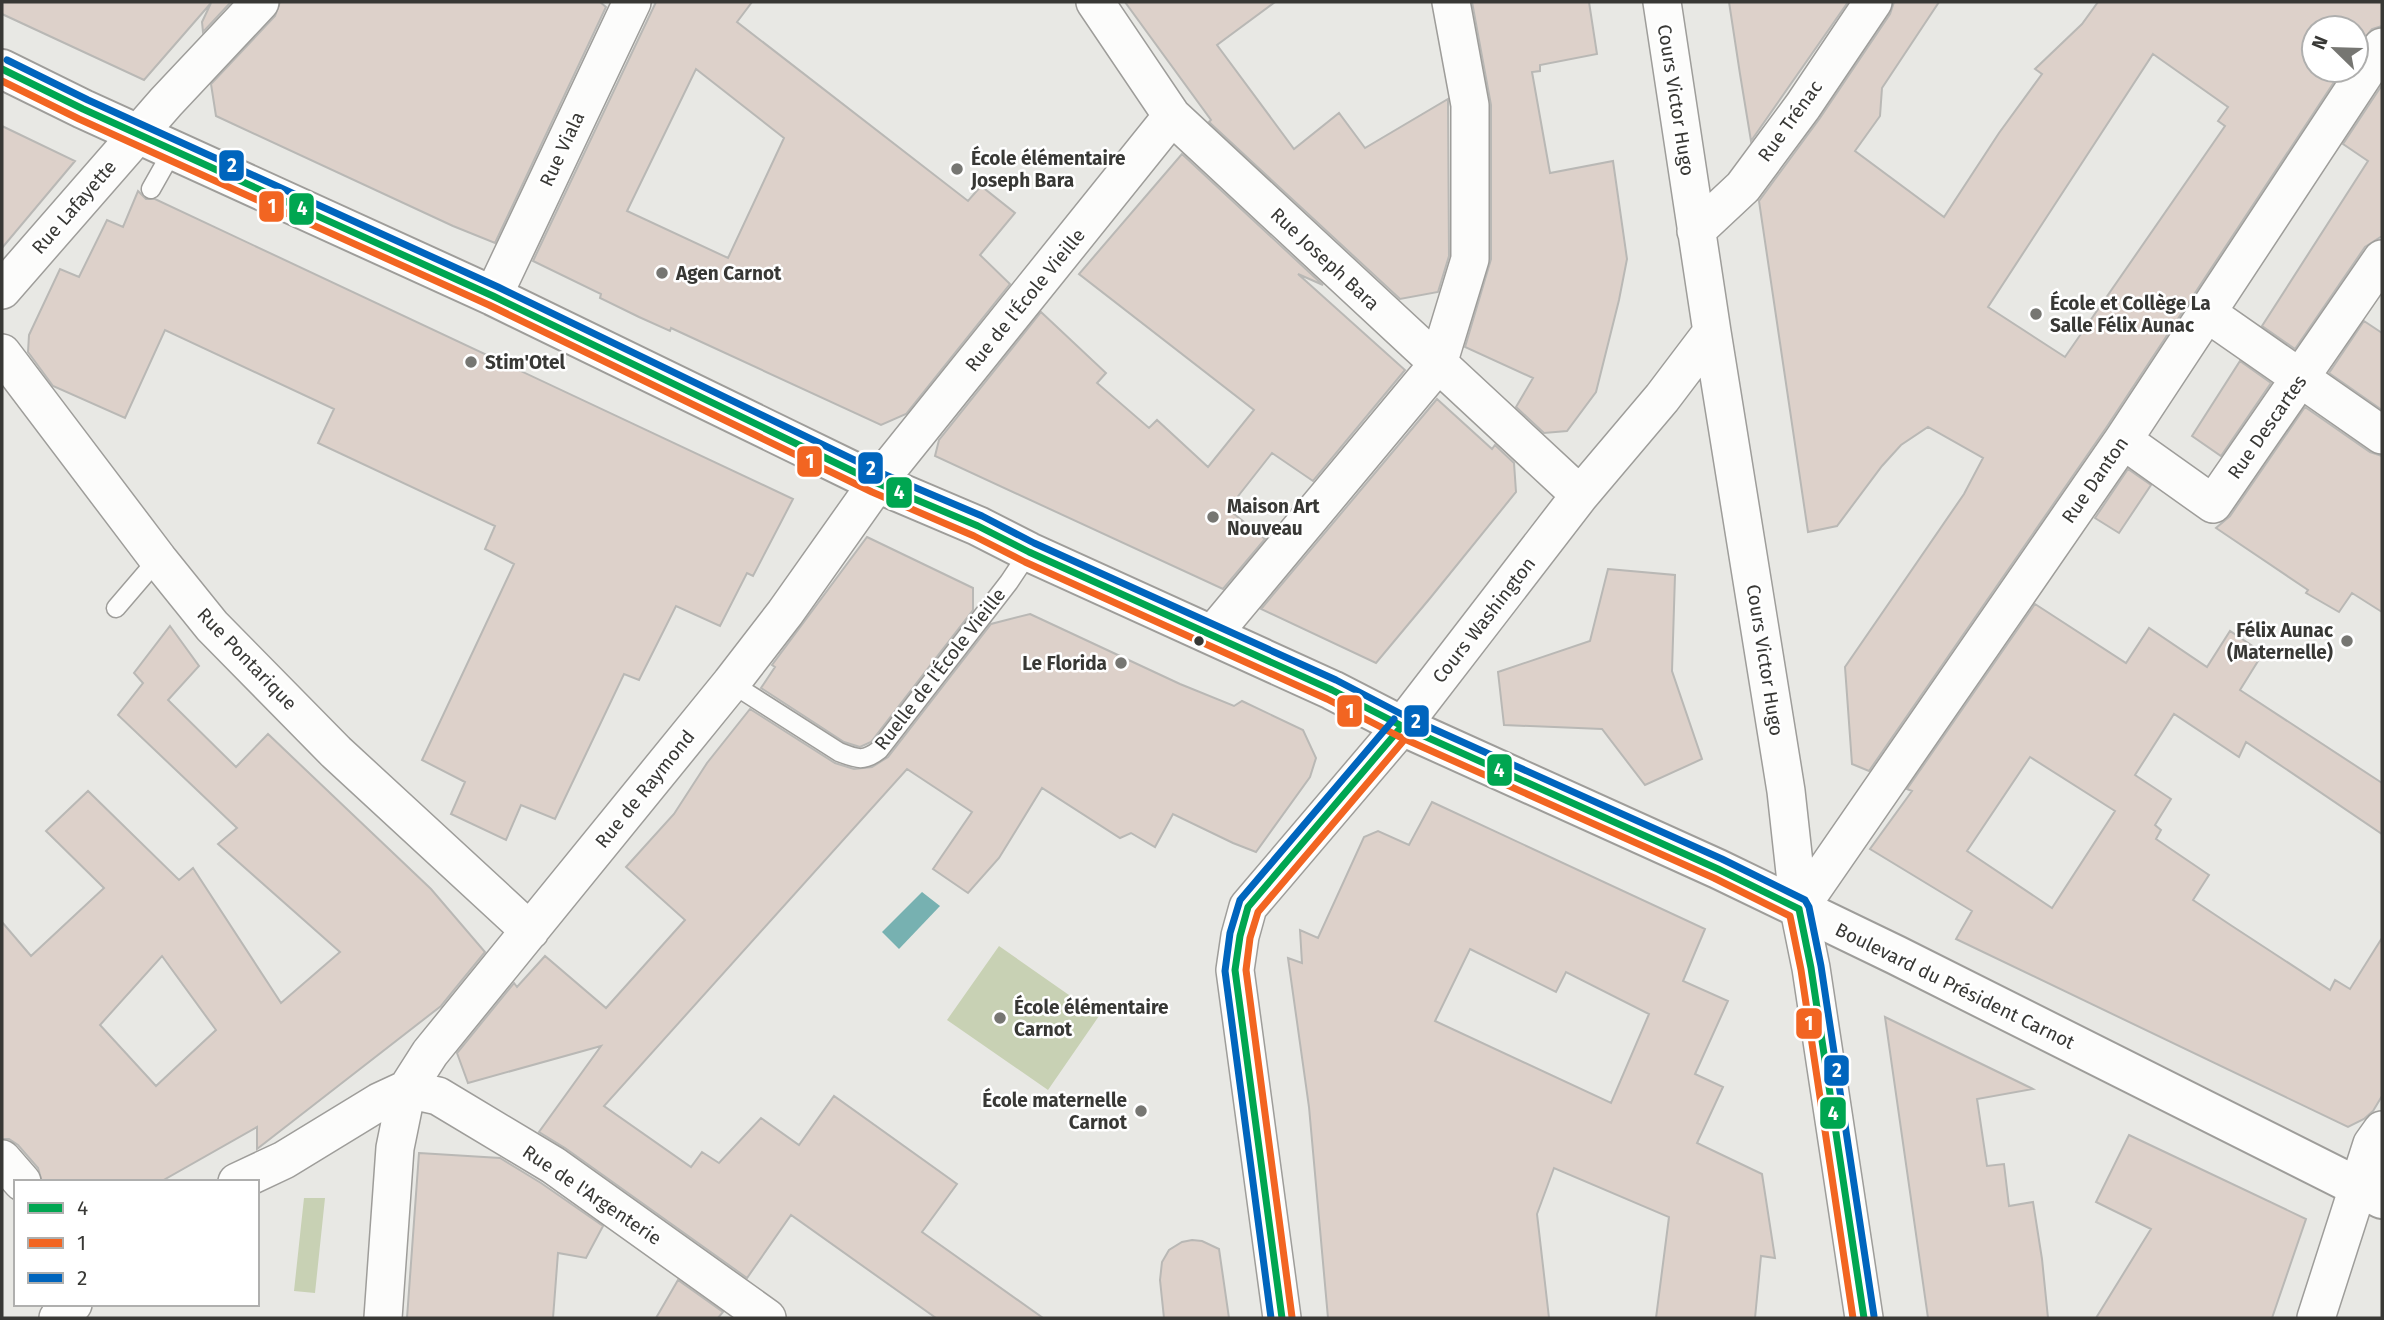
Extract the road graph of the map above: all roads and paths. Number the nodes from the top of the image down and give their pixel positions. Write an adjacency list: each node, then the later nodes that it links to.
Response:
1 (260, 2): 10 (street, Rue Lafayette)
2 (632, 2): 16 (street, Rue Viala)
3 (1095, 2): 9 (street, Rue Joseph Bara)
4 (1451, 2): 20 (street)
5 (1662, 2): 13 (street, Cours Victor Hugo)
6 (1873, 2): 13 (street, Rue Trénac)
7 (2382, 47): 17 (street, Rue Danton)
8 (2, 69): 10 (street, Boulevard du Président Carnot)
9 (1172, 116): 20 (street, Rue Joseph Bara); 24 (street, Rue de l'École Vieille)
10 (139, 134): 11 (street, Boulevard du Président Carnot); 15 (street, Rue Lafayette)
11 (173, 150): 12 (lane); 16 (street, Boulevard du Président Carnot)
12 (151, 189)
13 (1696, 231): 18 (street, Cours Victor Hugo)
14 (2382, 259): 21 (street, Rue Descartes)
15 (2, 290)
16 (493, 296): 24 (street, Boulevard du Président Carnot)
17 (2207, 313): 21 (street); 23 (street, Rue Danton)
18 (1712, 332): 25 (street, Cours Washington); 32 (street, Cours Victor Hugo)
19 (2, 353): 27 (street, Rue Pontarique)
20 (1438, 365): 25 (street, Rue Joseph Bara); 29 (street)
21 (2301, 378): 22 (street); 23 (street, Rue Descartes)
22 (2382, 435)
23 (2123, 440): 32 (street, Rue Danton)
24 (877, 483): 26 (street, Boulevard du Président Carnot); 30 (street, Rue de Raymond)
25 (1580, 495): 31 (street, Cours Washington)
26 (1029, 552): 29 (street, Boulevard du Président Carnot); 30 (lane, Ruelle de l'École Vieille)
27 (158, 559): 28 (lane); 33 (street, Rue Pontarique)
28 (116, 608)
29 (1212, 635): 31 (street, Boulevard du Président Carnot)
30 (731, 682): 33 (street, Rue de Raymond)
31 (1402, 726): 32 (street, Boulevard du Président Carnot); 44 (street, Cours Washington)
32 (1799, 909): 39 (street, Boulevard du Président Carnot); 45 (street, Cours Victor Hugo)
33 (530, 931): 34 (street, Rue de Raymond)
34 (407, 1089): 38 (street); 42 (street); 43 (street, Rue de l'Argenterie)
35 (2382, 1130): 39 (street)
36 (2, 1159): 37 (street)
37 (20, 1180)
38 (241, 1180)
39 (2370, 1193): 46 (street)
40 (71, 1306): 41 (street)
41 (58, 1318)
42 (383, 1318)
43 (768, 1318)
44 (1282, 1318)
45 (1864, 1318)
46 (2316, 1318)

